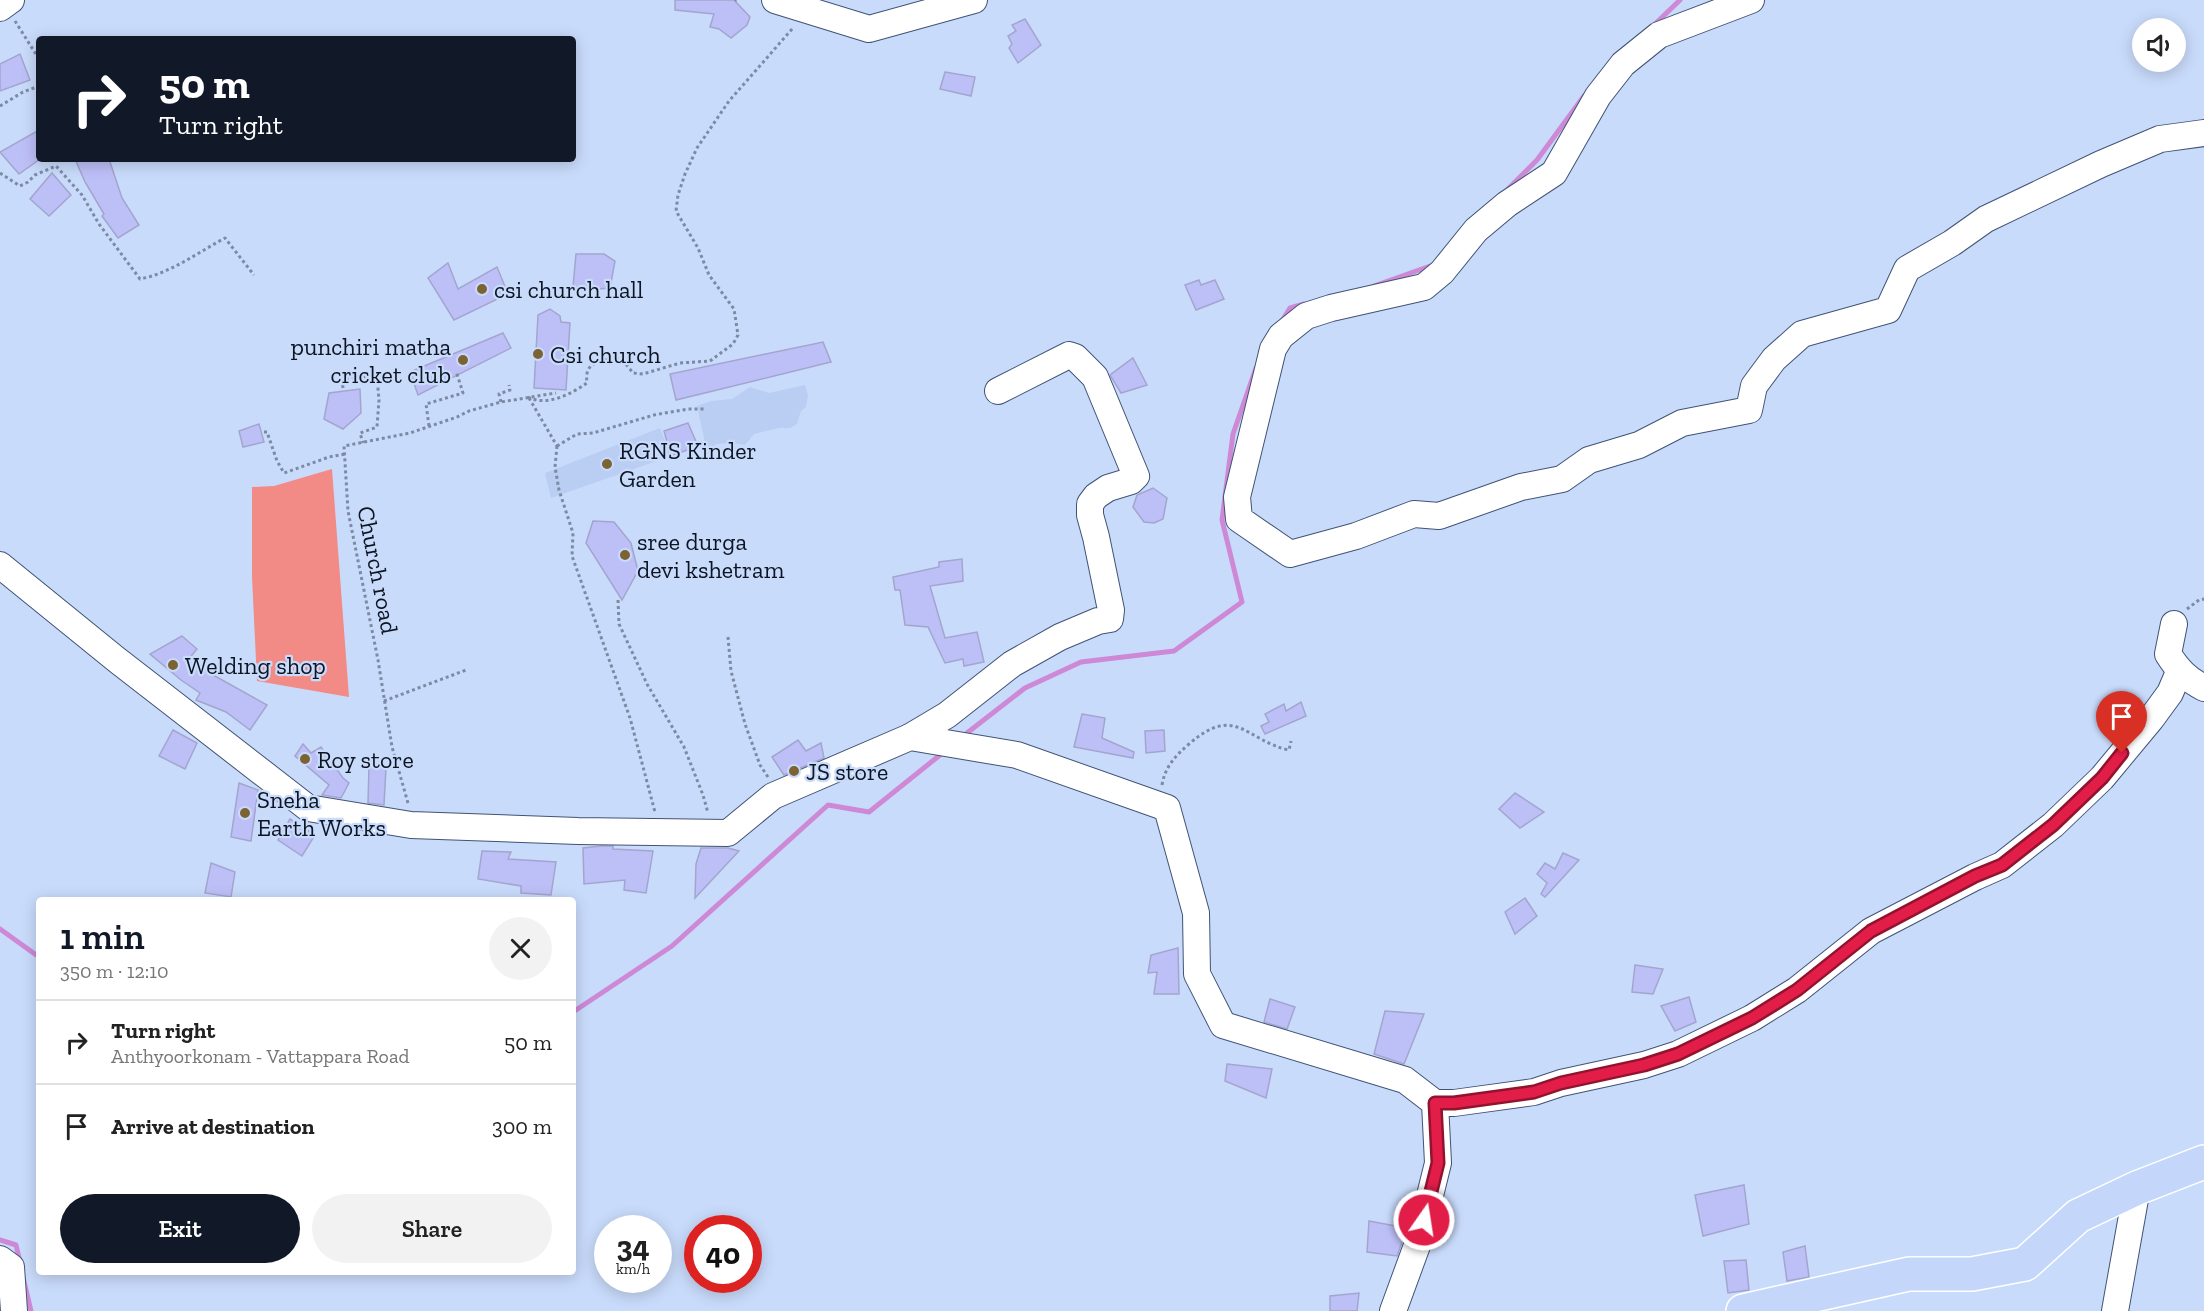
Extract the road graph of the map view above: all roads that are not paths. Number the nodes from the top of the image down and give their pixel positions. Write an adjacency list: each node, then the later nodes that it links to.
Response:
1 (775, 0): 2 (street)
2 (974, 0)
3 (1751, 0): 4 (street)
4 (2204, 134)
5 (998, 391): 10 (street)
6 (0, 565): 10 (street)
7 (2174, 624): 8 (street)
8 (2179, 672): 9 (street); 11 (street)
9 (2204, 688)
10 (910, 737): 11 (street)
11 (1435, 1103): 16 (street)
12 (2204, 1162): 13 (main road)
13 (2137, 1188): 17 (main road); 18 (street)
14 (0, 1259): 15 (street)
15 (14, 1311)
16 (1393, 1311)
17 (1743, 1311)
18 (2115, 1311)

